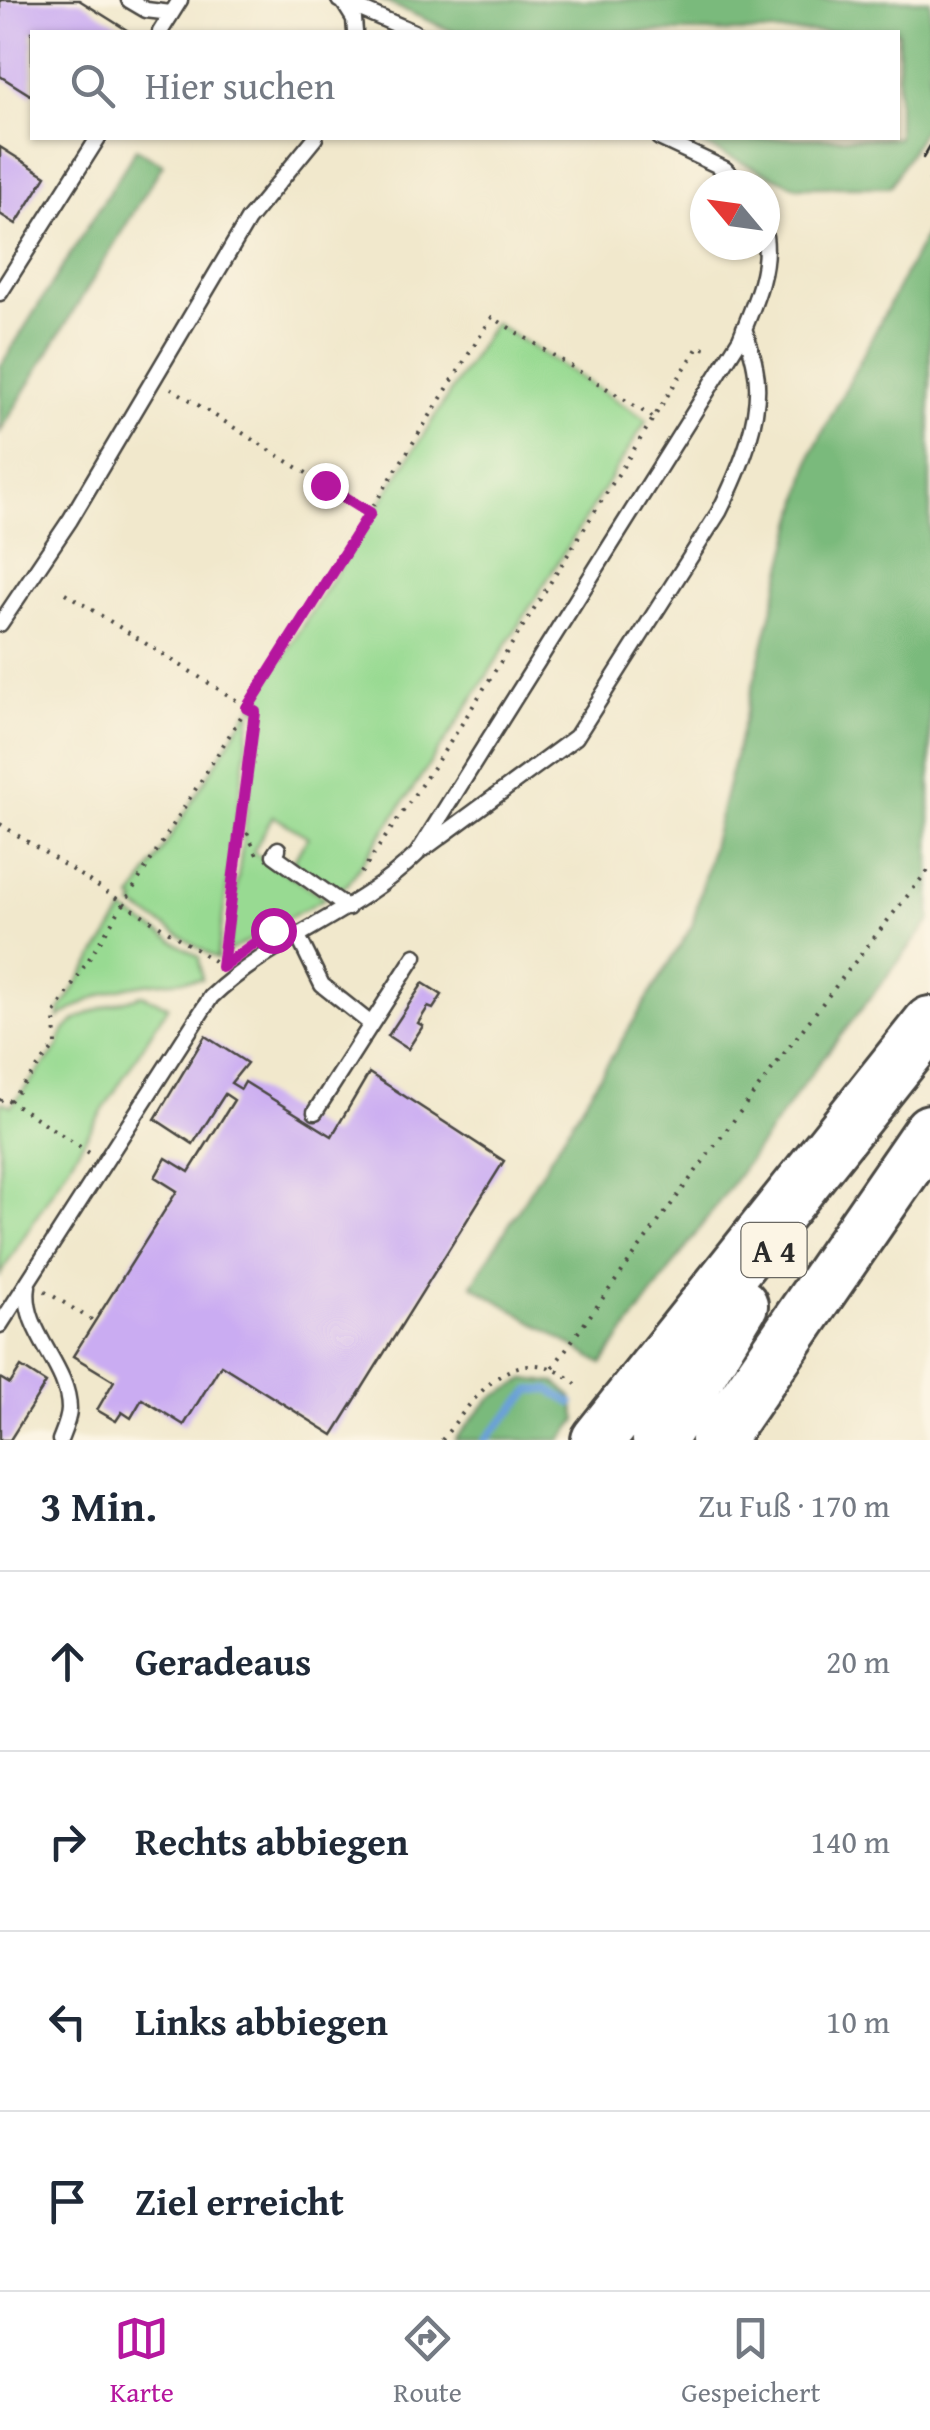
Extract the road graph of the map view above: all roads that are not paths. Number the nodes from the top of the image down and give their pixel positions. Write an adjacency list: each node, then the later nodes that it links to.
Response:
1 (129, 0): 3 (lane)
2 (341, 1): 5 (lane); 6 (lane)
3 (176, 6): 4 (lane)
4 (161, 30)
5 (356, 30)
6 (409, 30)
7 (97, 140): 12 (lane)
8 (313, 140): 14 (lane)
9 (662, 140): 10 (lane)
10 (726, 170)
11 (766, 260): 13 (lane)
12 (0, 293)
13 (742, 333): 16 (lane); 16 (lane)
14 (0, 624)
15 (278, 848): 17 (lane)
16 (417, 854): 17 (lane)
17 (348, 908): 18 (lane)
18 (297, 934): 21 (lane); 25 (lane)
19 (416, 956): 21 (lane)
20 (930, 1023): 22 (highway, A 4)
21 (371, 1024): 23 (lane)
22 (896, 1064): 29 (highway); 30 (highway, A 4)
23 (315, 1112)
24 (930, 1130): 27 (highway, A 4)
25 (28, 1280): 26 (lane); 28 (lane)
26 (0, 1325)
27 (760, 1380): 31 (highway, A 4); 32 (highway, A 4)
28 (60, 1440)
29 (598, 1440)
30 (658, 1440)
31 (716, 1440)
32 (733, 1440)

